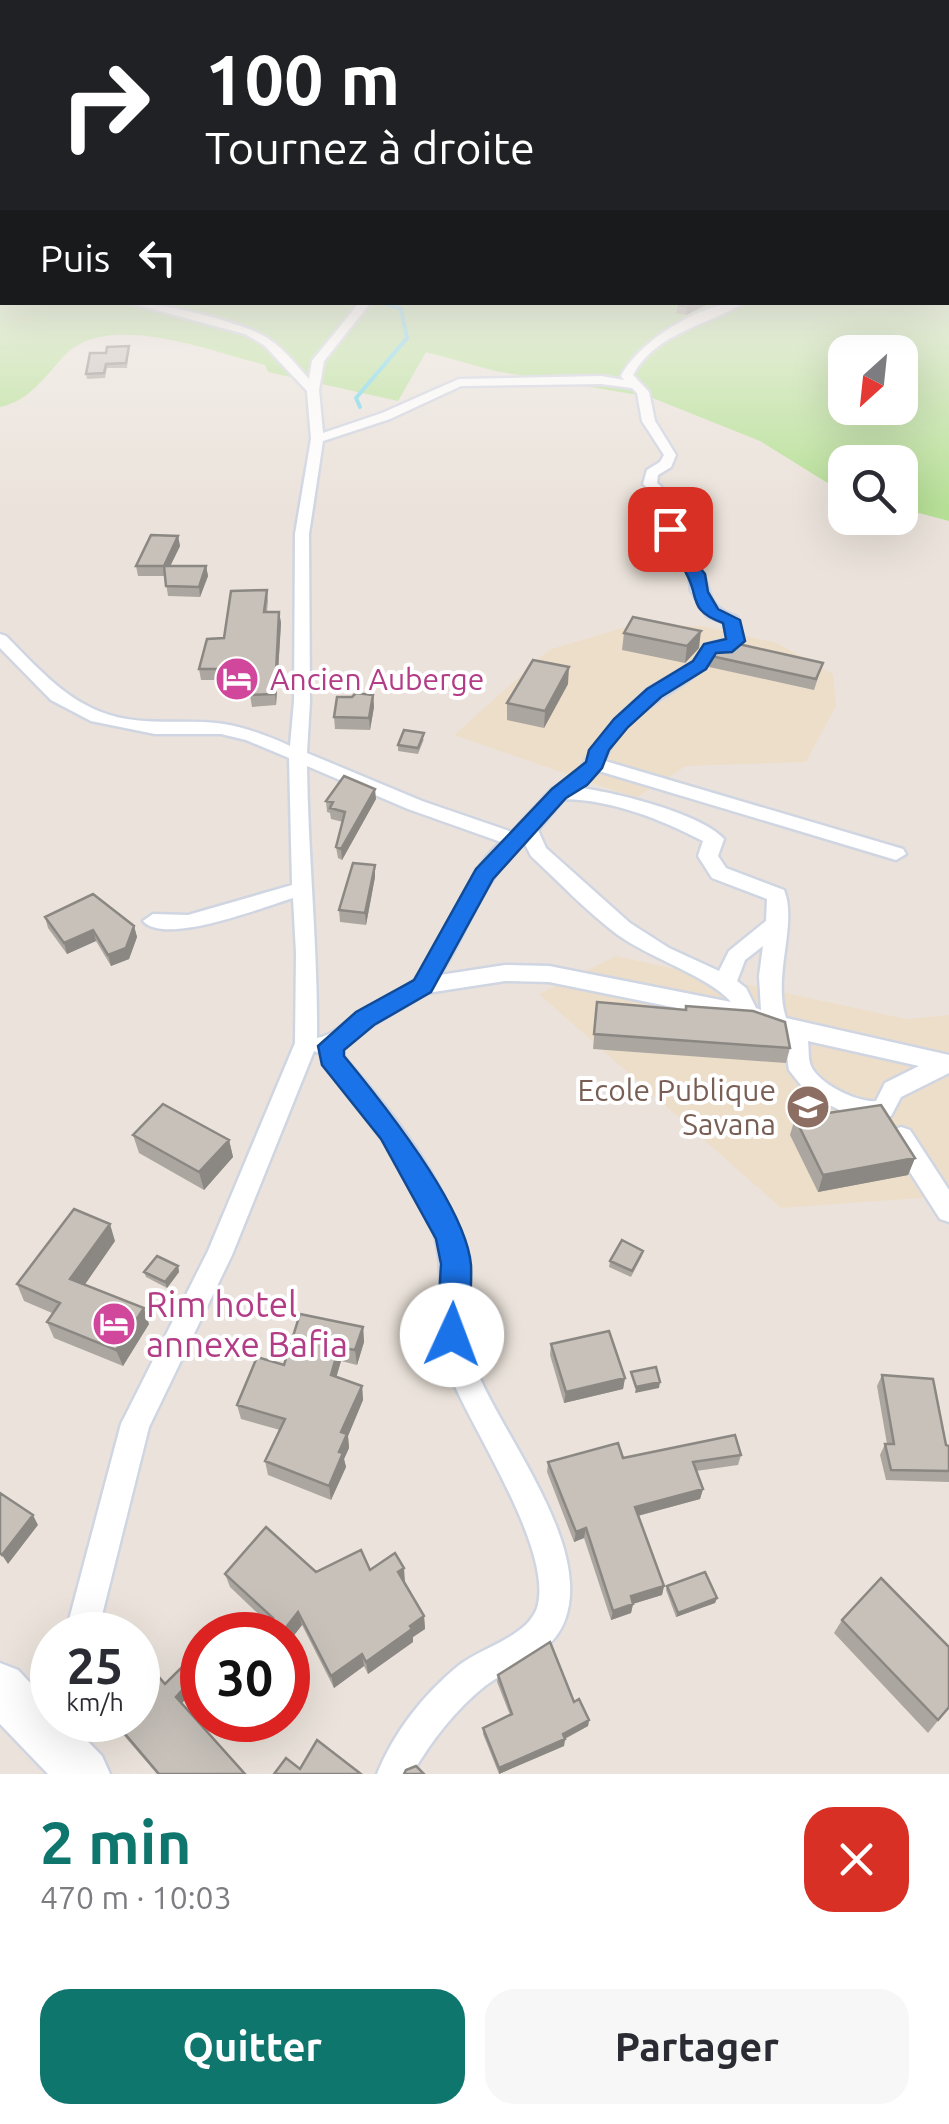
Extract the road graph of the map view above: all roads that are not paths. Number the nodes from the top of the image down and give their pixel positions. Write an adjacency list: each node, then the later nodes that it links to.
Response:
1 (262, 340): 5 (street)
2 (335, 340): 5 (street)
3 (666, 340): 4 (street)
4 (635, 385): 6 (street); 9 (street)
5 (312, 390): 6 (street)
6 (317, 439): 8 (street)
7 (0, 639): 8 (street)
8 (298, 755): 11 (street); 13 (street)
9 (595, 764): 10 (street); 12 (street)
10 (559, 793): 11 (street); 15 (street)
11 (521, 834): 16 (street); 17 (street)
12 (896, 854)
13 (301, 890): 14 (street); 20 (street)
14 (153, 922)
15 (778, 922): 16 (street); 19 (street)
16 (725, 984): 18 (street)
17 (422, 986): 18 (street); 20 (street)
18 (748, 1014): 19 (street)
19 (786, 1026): 21 (street); 22 (street)
20 (319, 1044): 24 (street); 27 (street)
21 (946, 1064): 22 (street)
22 (882, 1109): 23 (street)
23 (949, 1210)
24 (87, 1612)
25 (0, 1688): 26 (main road)
26 (73, 1749)
27 (394, 1774)

